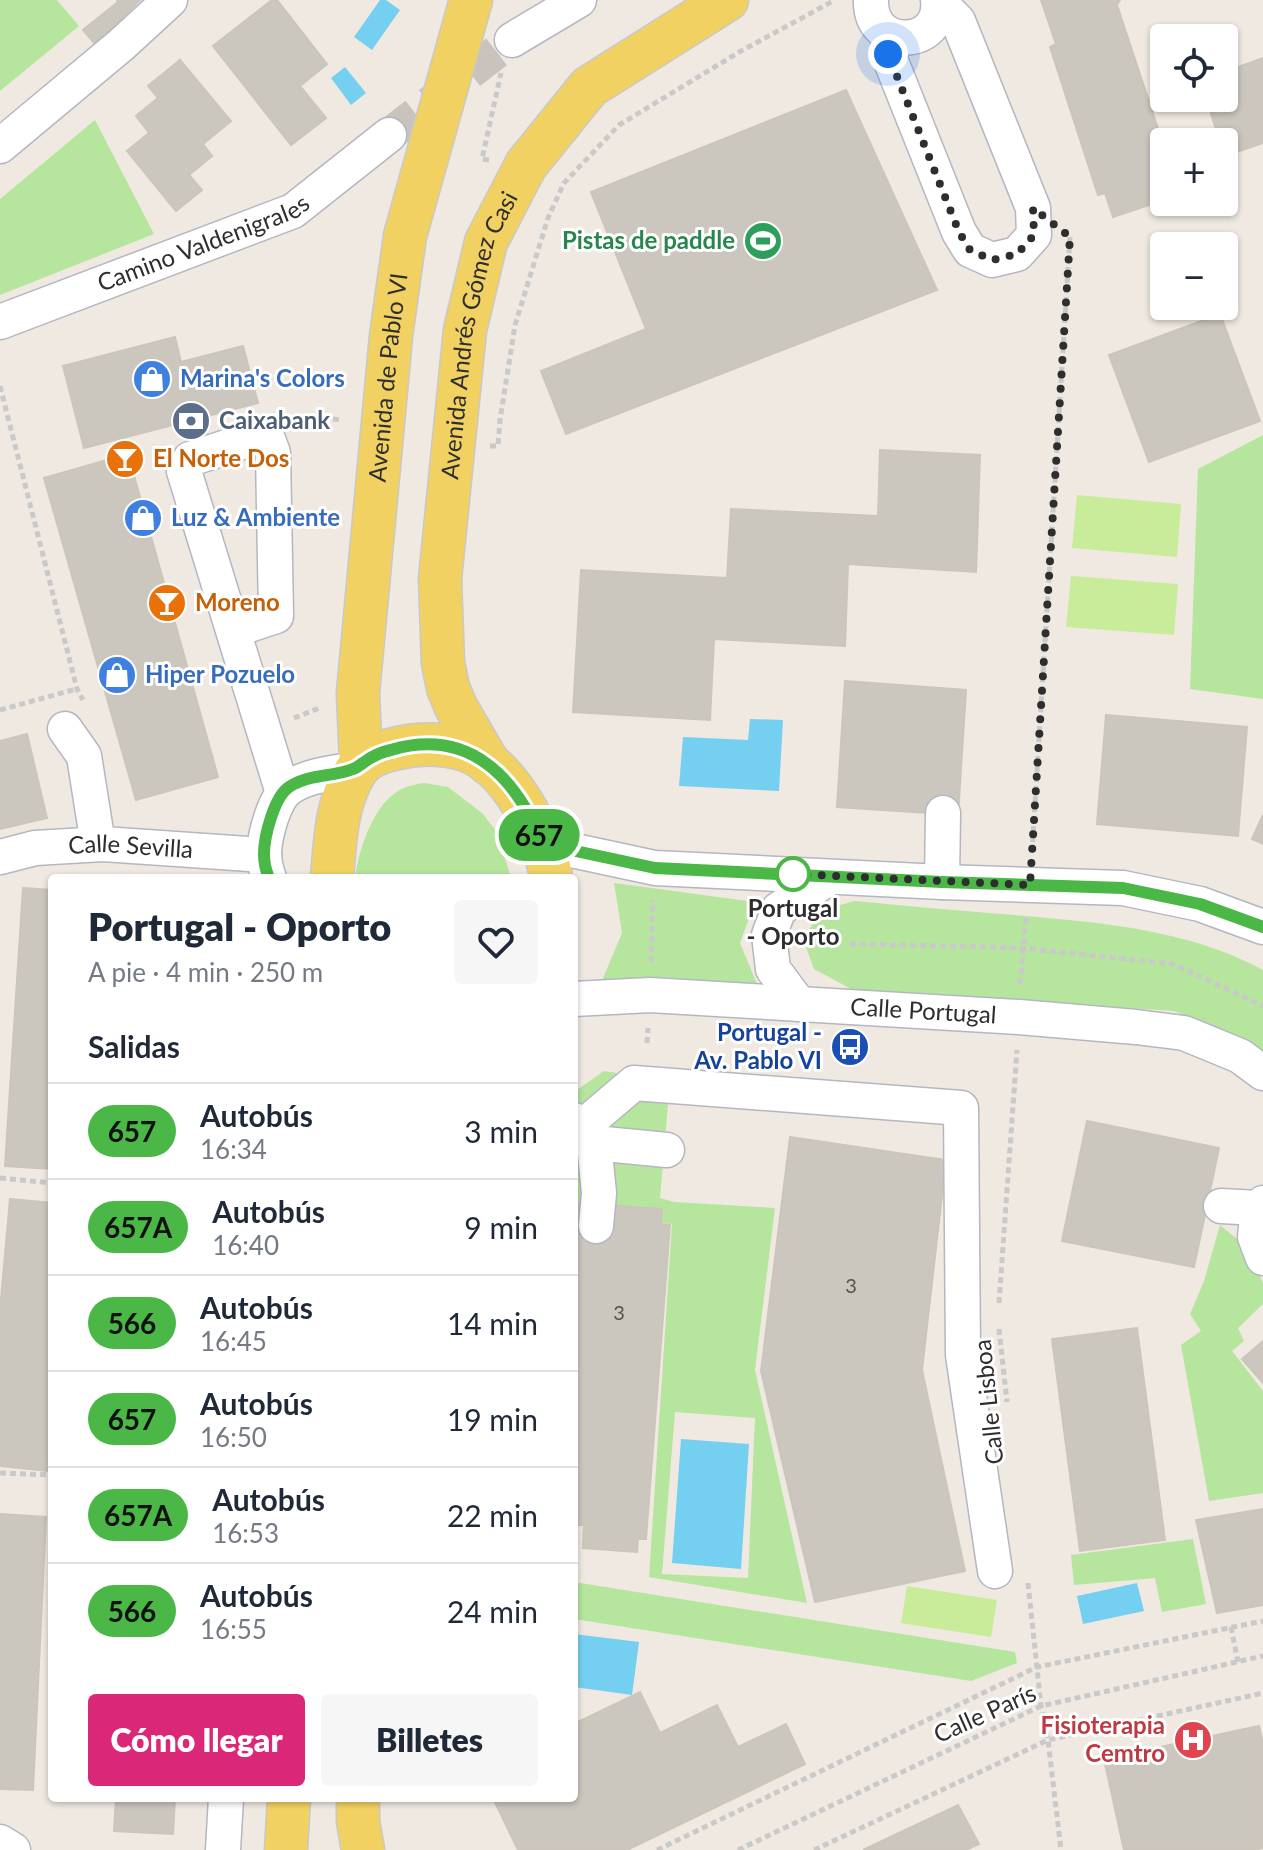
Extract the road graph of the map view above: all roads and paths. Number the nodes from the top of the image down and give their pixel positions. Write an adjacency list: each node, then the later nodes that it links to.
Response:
1 (170, 0): 12 (street)
2 (471, 0): 21 (main road, Avenida de Pablo VI)
3 (579, 0): 9 (street)
4 (727, 0): 25 (main road, Avenida Andrés Gómez Casi)
5 (871, 0): 8 (street)
6 (830, 1): 19 (path)
7 (938, 3): 8 (street); 14 (street)
8 (889, 35): 14 (street)
9 (512, 40)
10 (501, 73): 13 (path)
11 (389, 135): 15 (street, Camino Valdenigrales)
12 (0, 146)
13 (482, 159)
14 (1033, 208): 37 (path, Calle Lisboa)
15 (0, 322)
16 (0, 386): 22 (path)
17 (343, 420): 18 (path)
18 (304, 424)
19 (485, 446)
20 (234, 630): 20 (street); 24 (street)
21 (358, 693): 24 (path); 26 (main road, Avenida de Pablo VI)
22 (0, 710)
23 (65, 729): 29 (street)
24 (263, 729): 27 (street)
25 (489, 764): 26 (main road); 31 (main road)
26 (359, 766): 27 (street); 34 (main road)
27 (283, 793): 32 (street)
28 (943, 813): 36 (street)
29 (98, 844): 30 (street, Calle Sevilla); 32 (street, Calle Sevilla)
30 (0, 857)
31 (547, 861): 33 (street)
32 (266, 867)
33 (655, 868): 35 (street); 41 (path)
34 (332, 874)
35 (831, 877): 36 (street); 43 (street)
36 (942, 882): 37 (street)
37 (1030, 885): 38 (street); 40 (path, Calle Lisboa)
38 (1263, 927)
39 (850, 944): 40 (path)
40 (1022, 948): 44 (path); 45 (path, Calle Lisboa)
41 (650, 995): 42 (street, Calle Portugal); 43 (street, Calle Portugal); 46 (path)
42 (578, 999)
43 (799, 1004): 45 (street, Calle Portugal)
44 (1263, 1006)
45 (1019, 1017): 47 (street, Calle Portugal); 56 (path, Calle Lisboa)
46 (647, 1043)
47 (1263, 1073)
48 (581, 1131): 49 (street); 54 (street); 61 (street)
49 (667, 1150)
50 (0, 1178): 51 (path)
51 (48, 1183)
52 (1260, 1205): 53 (street); 55 (street)
53 (1221, 1206)
54 (596, 1226)
55 (1263, 1258)
56 (999, 1304)
57 (998, 1319): 58 (path, Calle Lisboa)
58 (1009, 1414)
59 (0, 1473): 60 (path)
60 (48, 1475)
61 (1010, 1572): 66 (path)
62 (1263, 1621): 63 (path)
63 (1231, 1627): 65 (path); 66 (path)
64 (1263, 1656): 65 (path, Calle París)
65 (1238, 1662): 68 (path, Calle París)
66 (1037, 1667): 68 (path); 78 (path)
67 (1263, 1693): 69 (path)
68 (1041, 1706): 69 (path); 79 (path, Calle París)
69 (1048, 1740): 80 (path); 81 (path)
70 (226, 1802): 75 (street)
71 (289, 1802): 76 (main road)
72 (358, 1802): 77 (main road)
73 (0, 1842): 74 (street)
74 (13, 1850)
75 (223, 1850)
76 (286, 1850)
77 (363, 1850)
78 (657, 1850)
79 (738, 1850)
80 (814, 1850)
81 (1061, 1850)

